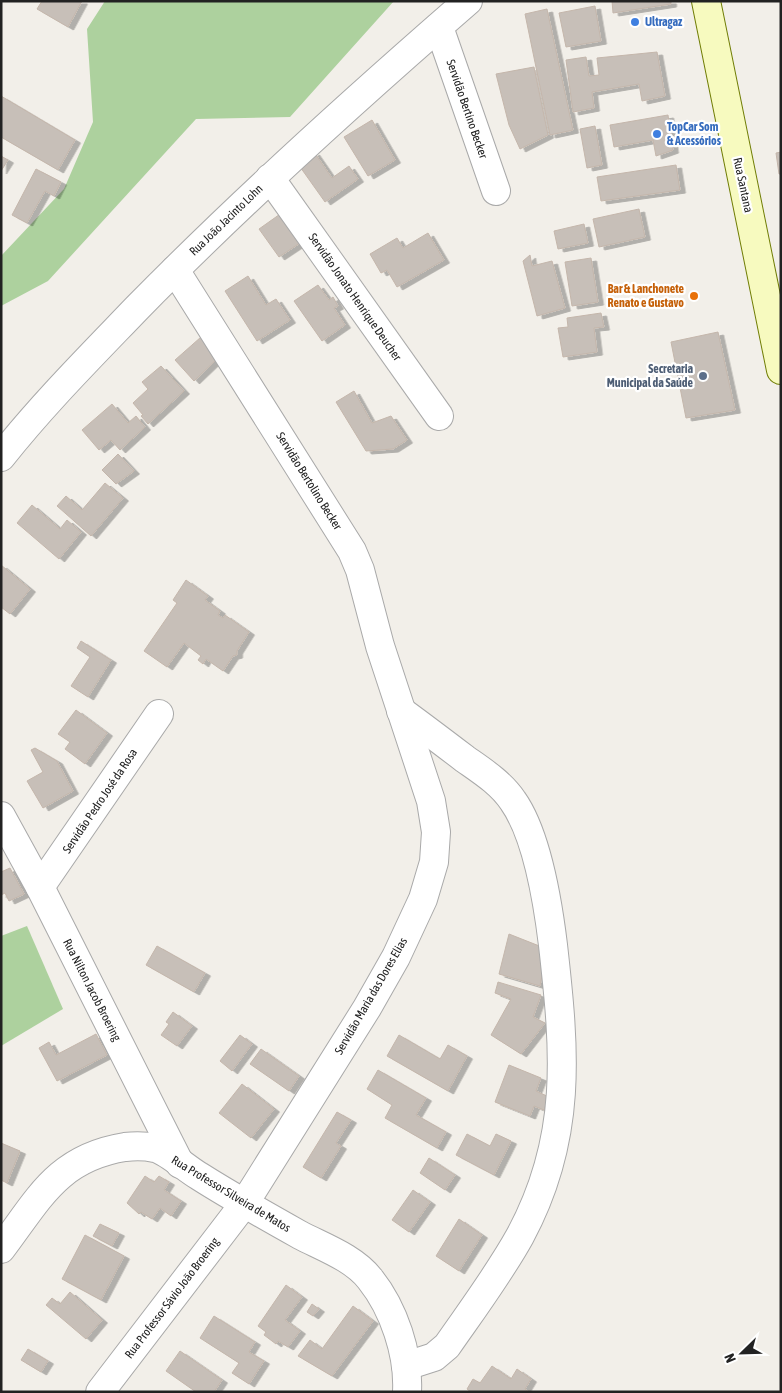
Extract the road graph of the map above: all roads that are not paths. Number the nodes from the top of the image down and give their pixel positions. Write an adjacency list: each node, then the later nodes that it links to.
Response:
1 (468, 1): 3 (street, Rua João Jacinto Lohn)
2 (706, 1): 7 (main road, Rua Santana)
3 (439, 27): 4 (street, Rua João Jacinto Lohn); 5 (street, Servidão Bertino Becker)
4 (270, 178): 6 (street, Rua João Jacinto Lohn); 8 (street, Servidão Jonato Henrique Deucher)
5 (496, 191)
6 (175, 270): 9 (street, Rua João Jacinto Lohn); 10 (street, Servidão Bertolino Becker)
7 (781, 370)
8 (439, 416)
9 (1, 456)
10 (401, 711): 15 (street, Servidão Maria das Dores Elias); 17 (street)
11 (159, 714): 13 (street, Servidão Pedro José da Rosa)
12 (1, 816): 13 (street, Rua Nilton Jacob Broering)
13 (40, 887): 14 (street, Rua Nilton Jacob Broering)
14 (180, 1164): 15 (street, Rua Professor Silveira de Matos); 16 (street, Rua Professor Silveira de Matos)
15 (244, 1204): 17 (street, Rua Professor Silveira de Matos); 18 (street, Rua Professor Sávio João Broering)
16 (1, 1249)
17 (407, 1379)
18 (100, 1392)

